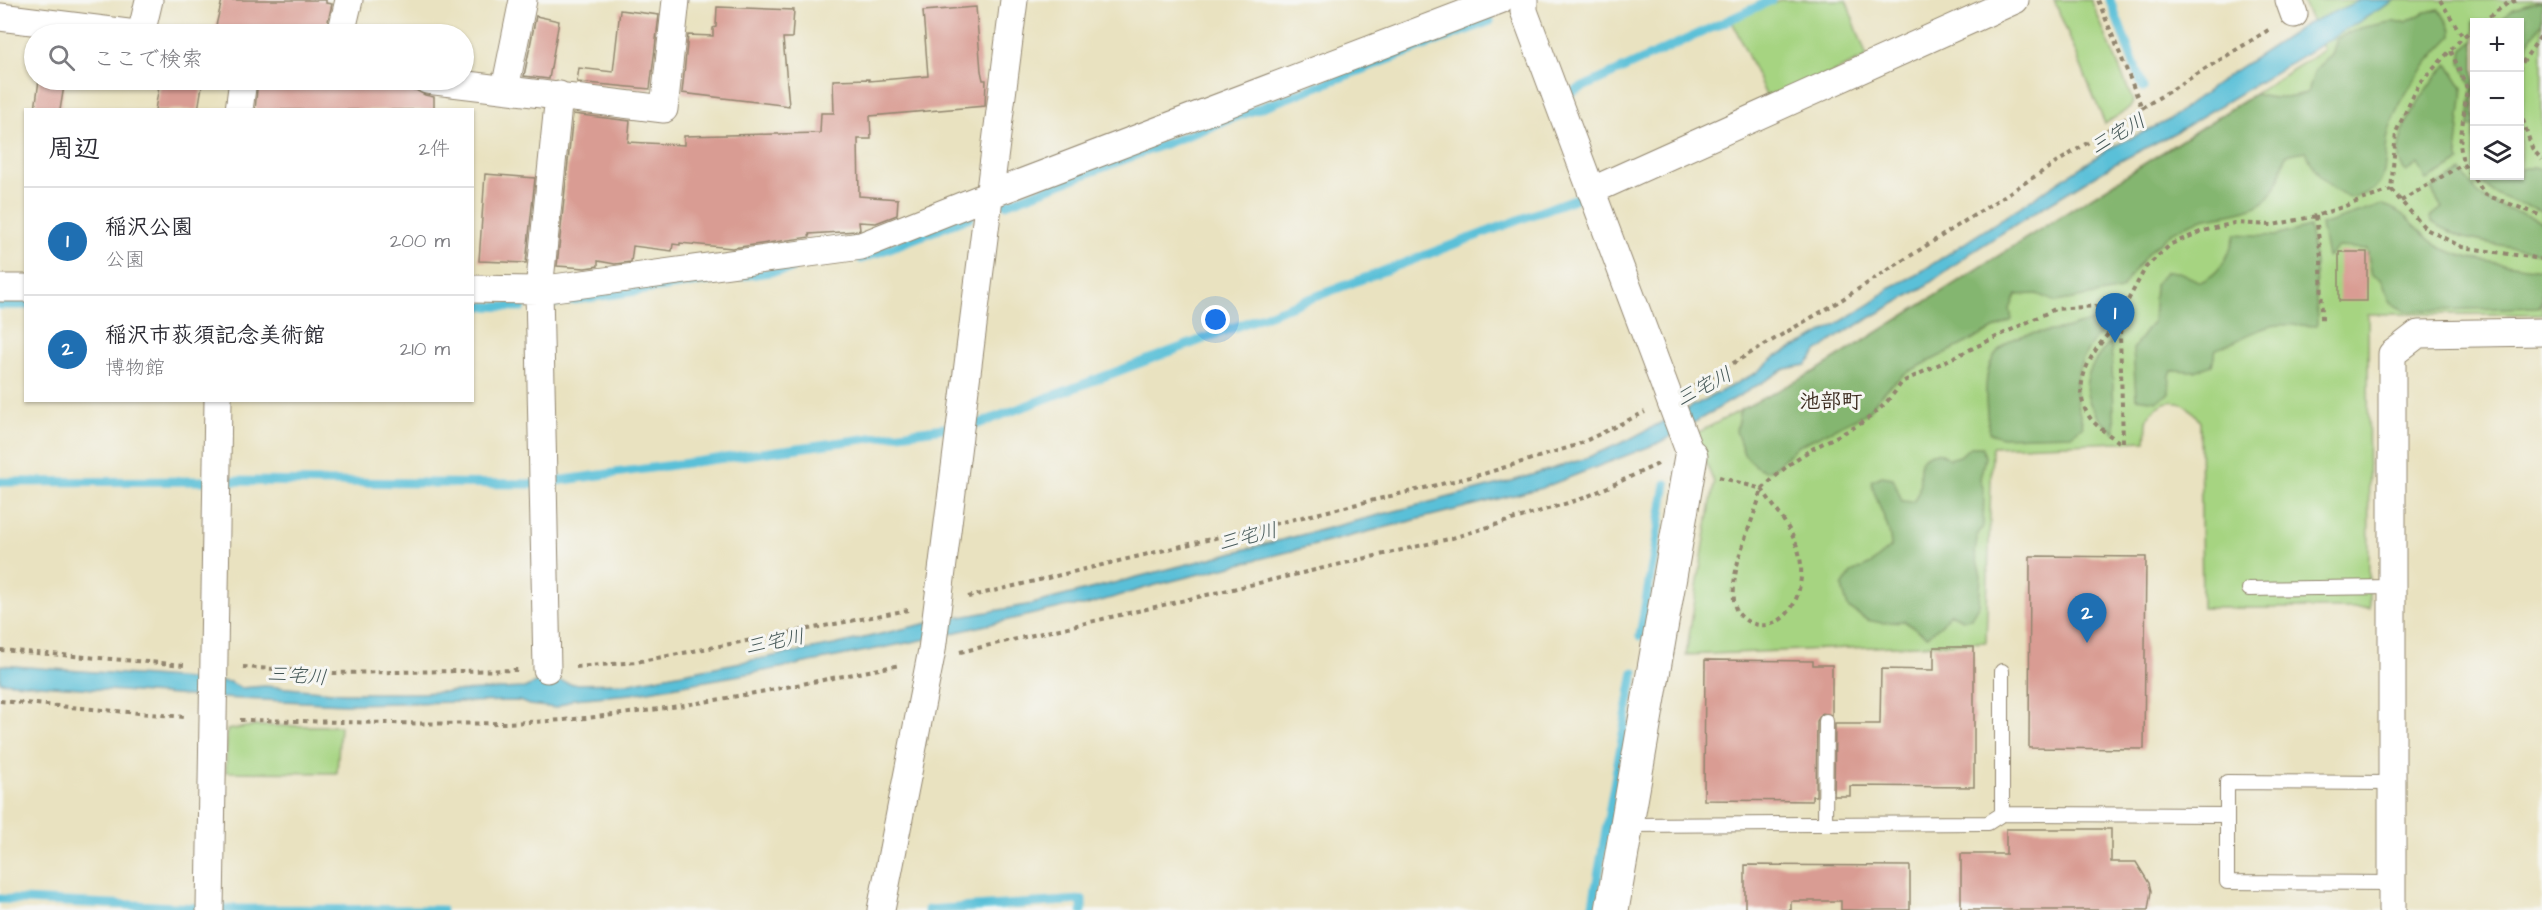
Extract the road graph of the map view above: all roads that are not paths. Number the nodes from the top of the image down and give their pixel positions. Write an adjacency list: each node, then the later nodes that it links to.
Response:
1 (149, 0): 11 (street)
2 (349, 0): 12 (street)
3 (523, 0): 14 (street)
4 (676, 0): 16 (street)
5 (1014, 0): 19 (street)
6 (1500, 0): 19 (street)
7 (1524, 0): 18 (street)
8 (2015, 0): 18 (street)
9 (0, 17): 10 (street)
10 (56, 24)
11 (143, 24)
12 (343, 24)
13 (474, 85): 14 (street)
14 (506, 89): 16 (street)
15 (242, 90): 17 (street)
16 (559, 95): 23 (street)
17 (239, 108)
18 (1591, 191): 26 (street)
19 (989, 195): 23 (street); 39 (street)
20 (0, 288): 21 (street)
21 (24, 288)
22 (474, 289): 23 (street)
23 (539, 290): 29 (street)
24 (2542, 332): 27 (street)
25 (218, 402): 38 (street)
26 (1689, 449): 36 (street)
27 (2392, 587): 28 (lane); 32 (street)
28 (2249, 589)
29 (547, 669)
30 (2002, 671): 33 (lane)
31 (1826, 721): 35 (lane)
32 (2392, 783): 34 (lane); 37 (street)
33 (2002, 814): 34 (lane); 35 (lane)
34 (2227, 815): 37 (lane)
35 (1825, 823): 36 (lane)
36 (1627, 825): 40 (street)
37 (2392, 883): 41 (street)
38 (210, 910)
39 (881, 910)
40 (1612, 910)
41 (2392, 910)

